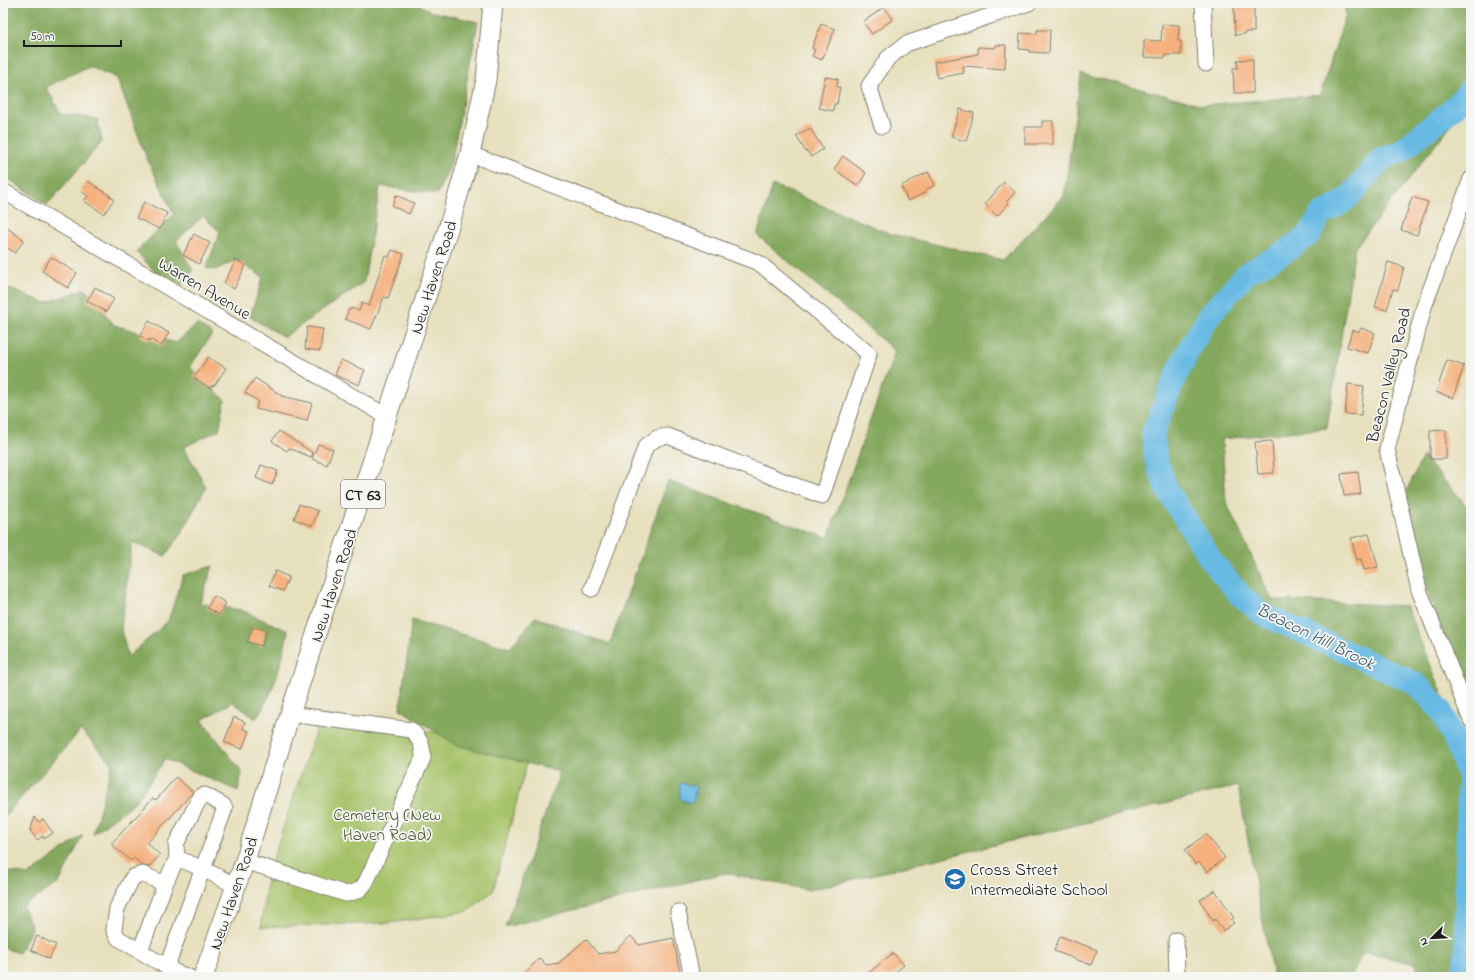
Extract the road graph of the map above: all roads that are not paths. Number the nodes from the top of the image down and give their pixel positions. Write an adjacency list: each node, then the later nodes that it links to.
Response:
1 (493, 3): 6 (main road, New Haven Road / CT 63)
2 (1029, 3): 5 (street)
3 (1203, 3): 4 (street)
4 (1206, 64)
5 (882, 126)
6 (470, 154): 9 (main road, New Haven Road / CT 63); 10 (street)
7 (1471, 179): 12 (street, Beacon Valley Road)
8 (3, 190): 9 (street, Warren Avenue)
9 (388, 417): 11 (main road, New Haven Road / CT 63)
10 (592, 589)
11 (290, 714): 14 (main road, New Haven Road / CT 63); 14 (street)
12 (1471, 720)
13 (177, 858): 15 (street); 15 (street); 16 (street)
14 (245, 861): 17 (main road, New Haven Road / CT 63)
15 (203, 869): 17 (street); 21 (street)
16 (165, 884): 20 (street); 20 (street)
17 (236, 886): 23 (main road, New Haven Road / CT 63)
18 (678, 912): 24 (street)
19 (1176, 940): 25 (street)
20 (140, 951): 21 (street)
21 (167, 966): 22 (street)
22 (189, 977)
23 (203, 977)
24 (692, 977)
25 (1177, 977)

